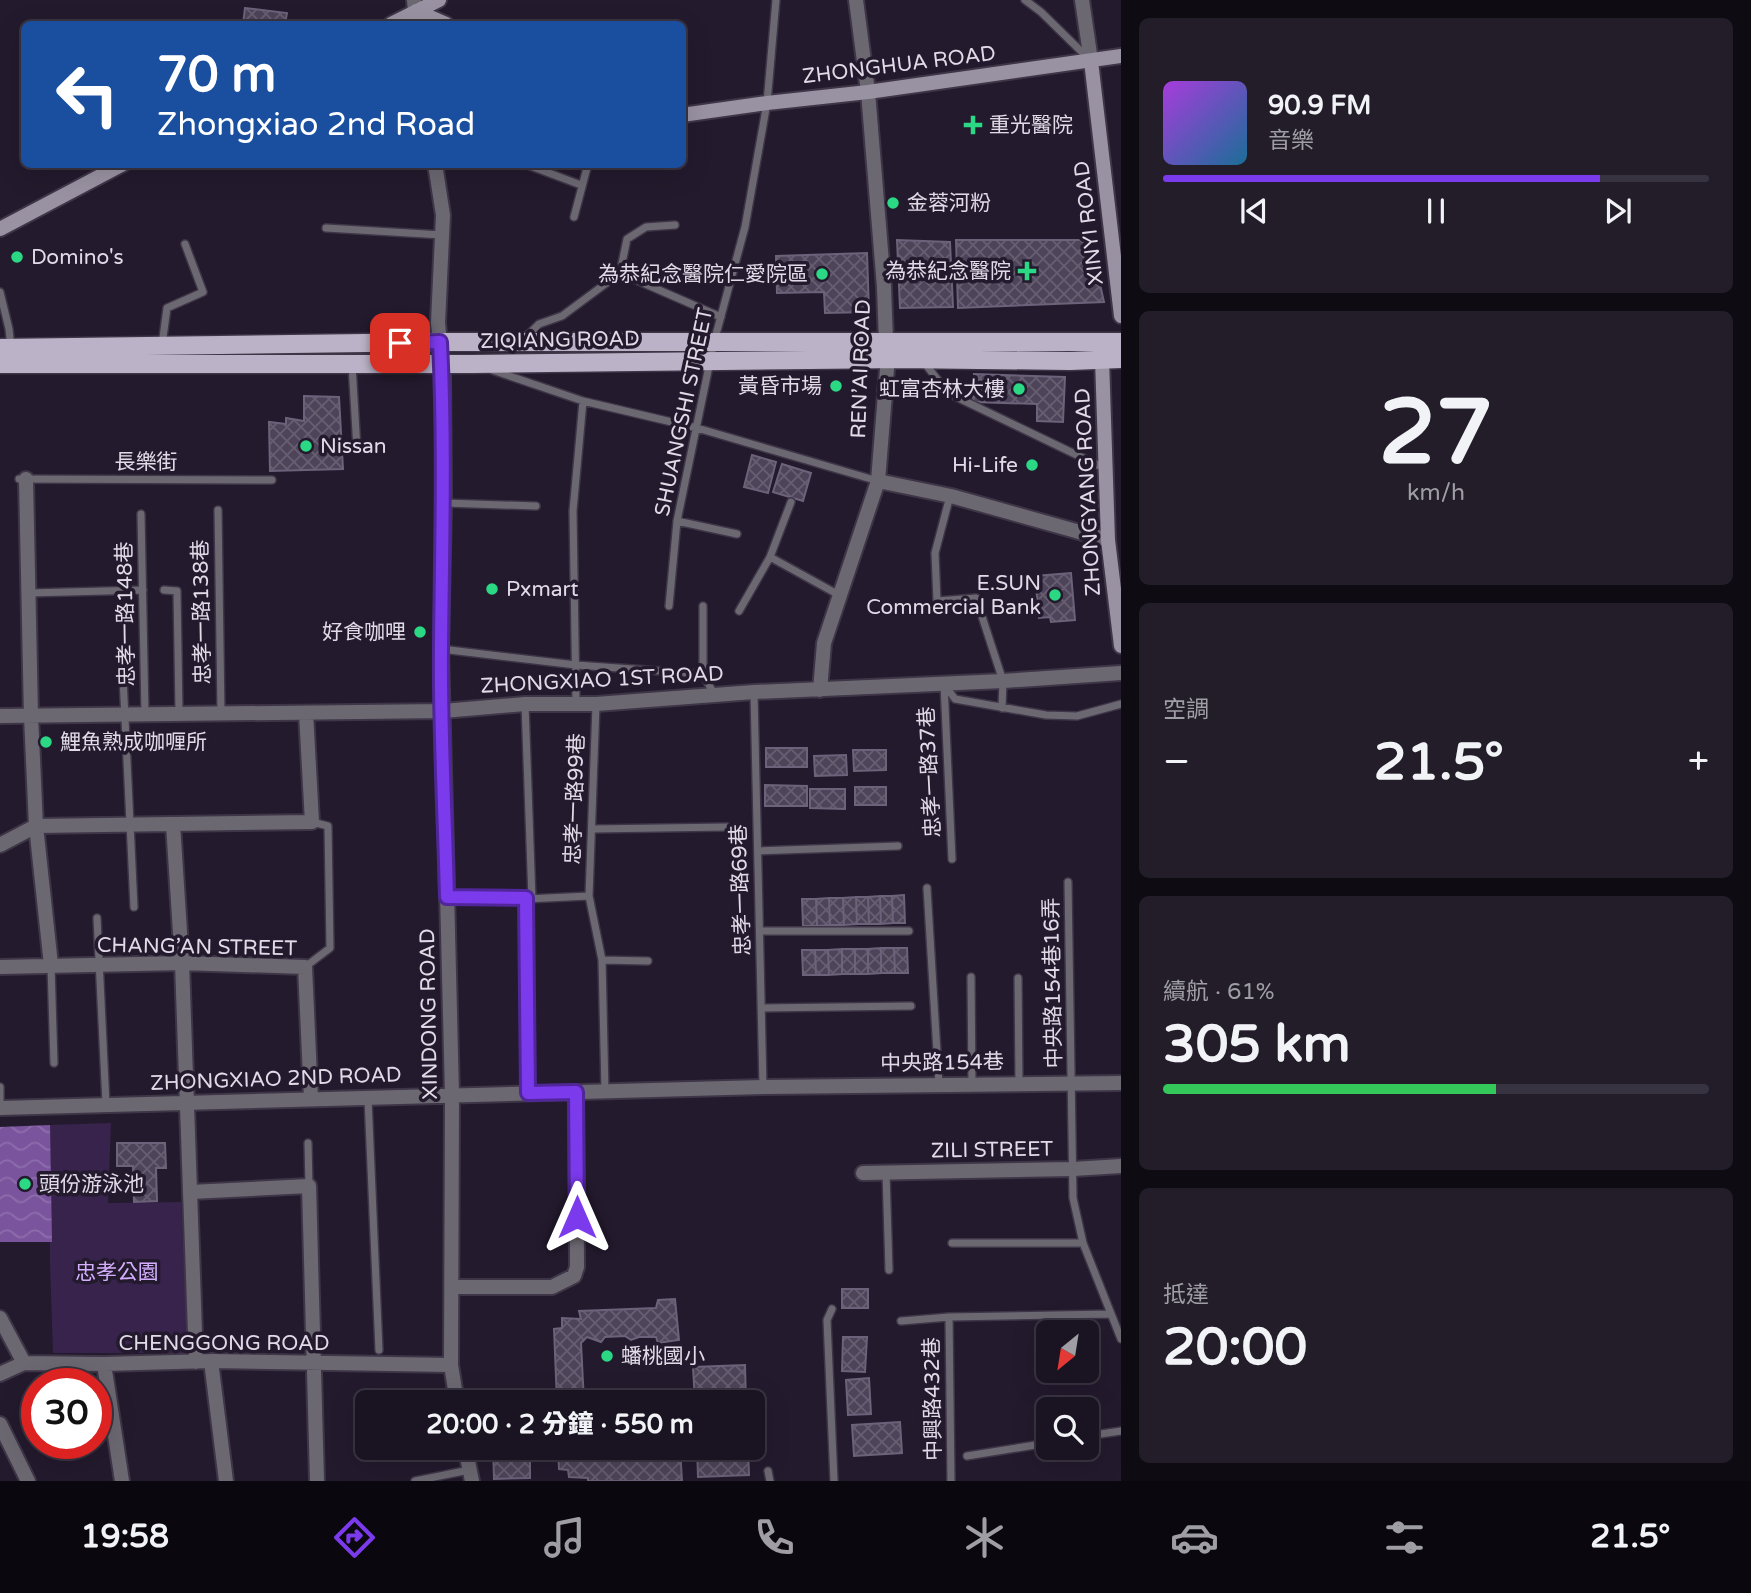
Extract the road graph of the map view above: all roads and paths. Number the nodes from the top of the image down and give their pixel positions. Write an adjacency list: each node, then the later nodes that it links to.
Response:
1 (439, 0): 6 (street)
2 (776, 0): 12 (lane, SHUANGSHI STREET)
3 (856, 0): 11 (street, REN’AI ROAD)
4 (1025, 0): 10 (lane)
5 (1083, 0): 10 (street, XINYI ROAD)
6 (416, 12): 7 (street); 8 (street)
7 (397, 21)
8 (438, 21)
9 (1121, 56): 10 (street, ZHONGHUA ROAD)
10 (1091, 61): 11 (street, ZHONGHUA ROAD); 27 (street, XINYI ROAD)
11 (868, 92): 12 (street, ZHONGHUA ROAD); 32 (street, REN’AI ROAD)
12 (767, 103): 13 (street, ZHONGHUA ROAD); 28 (lane, SHUANGSHI STREET)
13 (686, 114)
14 (115, 168): 22 (street)
15 (436, 168): 23 (street, XINDONG ROAD)
16 (535, 168): 18 (lane)
17 (587, 168): 18 (lane)
18 (581, 186): 19 (lane)
19 (574, 217)
20 (675, 225): 25 (lane)
21 (326, 228): 23 (lane)
22 (0, 229)
23 (442, 235): 29 (street, XINDONG ROAD)
24 (185, 244): 35 (lane)
25 (621, 273): 28 (lane); 30 (lane)
26 (0, 292): 34 (lane)
27 (1121, 316)
28 (721, 317): 31 (lane, SHUANGSHI STREET)
29 (440, 342): 30 (main road, ZIQIANG ROAD); 35 (main road, ZIQIANG ROAD); 43 (street, XINDONG ROAD)
30 (521, 342): 31 (main road, ZIQIANG ROAD)
31 (714, 342): 32 (main road, ZIQIANG ROAD); 39 (lane, SHUANGSHI STREET)
32 (886, 342): 33 (main road, ZIQIANG ROAD); 38 (street, REN’AI ROAD)
33 (1121, 343): 36 (street, ZHONGYANG ROAD)
34 (5, 348): 35 (main road, ZIQIANG ROAD)
35 (162, 348)
36 (1102, 359): 37 (main road, ZIQIANG ROAD); 40 (main road, ZIQIANG ROAD); 48 (street, ZHONGYANG ROAD)
37 (1121, 359)
38 (887, 360): 39 (main road, ZIQIANG ROAD); 40 (main road, ZIQIANG ROAD); 51 (street, REN’AI ROAD)
39 (711, 361): 44 (main road, ZIQIANG ROAD); 46 (lane, SHUANGSHI STREET)
40 (923, 361): 48 (lane)
41 (0, 364): 42 (main road, ZIQIANG ROAD)
42 (352, 364): 43 (main road, ZIQIANG ROAD); 47 (lane)
43 (441, 364): 44 (main road, ZIQIANG ROAD); 54 (street, XINDONG ROAD)
44 (473, 364): 45 (lane)
45 (583, 401): 46 (lane); 72 (lane)
46 (697, 428): 51 (lane); 58 (lane, SHUANGSHI STREET)
47 (357, 449)
48 (1107, 469): 60 (street, ZHONGYANG ROAD)
49 (23, 479): 50 (lane, 長樂街); 64 (street)
50 (272, 480)
51 (878, 481): 52 (street); 65 (street, REN’AI ROAD)
52 (951, 496): 60 (street); 75 (lane)
53 (791, 502): 61 (lane)
54 (444, 503): 55 (lane); 70 (street, XINDONG ROAD)
55 (536, 506)
56 (218, 510): 86 (lane, 忠孝一路138巷)
57 (141, 513): 62 (lane, 忠孝一路148巷)
58 (677, 521): 59 (lane); 66 (lane, SHUANGSHI STREET)
59 (737, 534)
60 (1108, 540): 69 (street, ZHONGYANG ROAD)
61 (770, 557): 65 (lane); 68 (lane)
62 (143, 590): 64 (lane); 88 (lane, 忠孝一路148巷)
63 (164, 590): 89 (lane)
64 (29, 593): 92 (street)
65 (840, 595): 77 (street, REN’AI ROAD)
66 (669, 606)
67 (703, 606): 74 (lane)
68 (739, 611)
69 (1121, 646)
70 (441, 649): 72 (lane); 85 (street, XINDONG ROAD)
71 (122, 656): 90 (lane)
72 (576, 665): 74 (lane); 80 (lane)
73 (1121, 673): 75 (street, ZHONGXIAO 1ST ROAD)
74 (703, 674): 79 (lane)
75 (1003, 681): 76 (street, ZHONGXIAO 1ST ROAD); 84 (lane)
76 (944, 684): 77 (street, ZHONGXIAO 1ST ROAD); 84 (lane); 102 (lane, 忠孝一路37巷)
77 (820, 690): 78 (street, ZHONGXIAO 1ST ROAD)
78 (754, 692): 79 (street, ZHONGXIAO 1ST ROAD); 101 (lane, 忠孝一路69巷)
79 (714, 695): 82 (street, ZHONGXIAO 1ST ROAD)
80 (576, 702): 81 (street, ZHONGXIAO 1ST ROAD); 82 (street, ZHONGXIAO 1ST ROAD)
81 (525, 704): 85 (street, ZHONGXIAO 1ST ROAD); 107 (lane)
82 (596, 704): 98 (lane, 忠孝一路99巷)
83 (1121, 704): 84 (lane)
84 (1002, 708)
85 (443, 711): 87 (street, ZHONGXIAO 1ST ROAD); 106 (street, XINDONG ROAD)
86 (221, 713): 87 (street, ZHONGXIAO 1ST ROAD); 89 (street, ZHONGXIAO 1ST ROAD)
87 (306, 713): 93 (street)
88 (145, 714): 89 (street, ZHONGXIAO 1ST ROAD); 90 (street, ZHONGXIAO 1ST ROAD)
89 (179, 714)
90 (125, 715): 92 (street, ZHONGXIAO 1ST ROAD); 94 (lane)
91 (0, 716): 92 (street, ZHONGXIAO 1ST ROAD)
92 (31, 716): 96 (street)
93 (312, 822): 95 (street); 118 (lane)
94 (128, 824): 95 (street); 96 (street); 108 (lane)
95 (173, 824): 114 (street)
96 (36, 826): 99 (street); 115 (street)
97 (727, 827): 98 (lane)
98 (592, 830): 105 (lane, 忠孝一路99巷)
99 (0, 845)
100 (898, 846): 101 (lane)
101 (758, 851): 110 (lane, 忠孝一路69巷)
102 (952, 859)
103 (1069, 882): 125 (lane, 中央路154巷16弄)
104 (927, 888): 127 (lane)
105 (589, 896): 107 (lane); 112 (lane, 忠孝一路99巷)
106 (447, 897): 107 (lane); 134 (street, XINDONG ROAD)
107 (529, 899): 133 (lane)
108 (134, 906)
109 (97, 918): 116 (lane)
110 (761, 931): 111 (lane); 122 (lane, 忠孝一路69巷)
111 (909, 932)
112 (602, 960): 113 (lane); 131 (lane, 忠孝一路99巷)
113 (648, 961)
114 (182, 963): 116 (street, CHANG’AN STREET); 118 (street, CHANG’AN STREET); 137 (street)
115 (51, 965): 116 (street, CHANG’AN STREET); 117 (street, CHANG’AN STREET); 123 (lane)
116 (99, 965): 138 (lane)
117 (0, 967)
118 (305, 967): 136 (street, CHANG’AN STREET)
119 (971, 977): 128 (lane)
120 (1018, 978): 124 (lane)
121 (911, 1006): 122 (lane)
122 (761, 1008): 130 (lane, 忠孝一路69巷)
123 (54, 1063)
124 (1020, 1083): 125 (street, 中央路154巷); 128 (street, 中央路154巷)
125 (1073, 1083): 126 (street, 中央路154巷); 142 (lane, 中央路154巷16弄)
126 (1121, 1083)
127 (939, 1084): 128 (street, 中央路154巷); 130 (street, 中央路154巷)
128 (972, 1084)
129 (0, 1087): 139 (lane)
130 (763, 1087): 131 (street, ZHONGXIAO 2ND ROAD)
131 (605, 1091): 132 (street, ZHONGXIAO 2ND ROAD)
132 (576, 1092): 133 (street, ZHONGXIAO 2ND ROAD); 150 (street)
133 (528, 1093): 134 (street, ZHONGXIAO 2ND ROAD)
134 (452, 1095): 135 (street, ZHONGXIAO 2ND ROAD); 150 (street, XINDONG ROAD)
135 (368, 1098): 136 (street, ZHONGXIAO 2ND ROAD); 157 (lane)
136 (311, 1099): 137 (street, ZHONGXIAO 2ND ROAD)
137 (186, 1103): 138 (street, ZHONGXIAO 2ND ROAD); 146 (street)
138 (106, 1105): 139 (street, ZHONGXIAO 2ND ROAD)
139 (0, 1108)
140 (308, 1143): 145 (lane)
141 (1121, 1166): 142 (street, ZILI STREET)
142 (1073, 1169): 144 (street, ZILI STREET); 148 (lane, 中央路154巷16弄)
143 (863, 1173): 144 (street, ZILI STREET)
144 (886, 1173): 149 (lane)
145 (309, 1186): 146 (street); 160 (street)
146 (191, 1192): 158 (street)
147 (952, 1243): 148 (lane)
148 (1083, 1243): 152 (lane, 中央路154巷16弄)
149 (889, 1270)
150 (452, 1287): 162 (street, XINDONG ROAD)
151 (832, 1309): 178 (lane)
152 (1110, 1314): 153 (lane); 156 (lane, 中央路154巷16弄)
153 (950, 1317): 155 (lane); 179 (lane, 中興路432巷)
154 (0, 1318): 159 (street)
155 (901, 1321)
156 (1121, 1339)
157 (379, 1350)
158 (204, 1362): 160 (street, CHENGGONG ROAD); 161 (street, CHENGGONG ROAD); 174 (street)
159 (24, 1363): 161 (street, CHENGGONG ROAD); 163 (street, CHENGGONG ROAD)
160 (312, 1363): 162 (street, CHENGGONG ROAD); 175 (street)
161 (104, 1364): 173 (street)
162 (451, 1365): 164 (street, XINDONG ROAD)
163 (0, 1374)
164 (455, 1390)
165 (0, 1424): 172 (street)
166 (1121, 1431): 167 (lane)
167 (1099, 1434)
168 (1036, 1445): 169 (lane)
169 (967, 1456)
170 (768, 1471): 177 (lane)
171 (471, 1476): 176 (lane)
172 (28, 1481)
173 (122, 1481)
174 (226, 1481)
175 (317, 1481)
176 (415, 1481)
177 (770, 1481)
178 (834, 1481)
179 (951, 1481)

